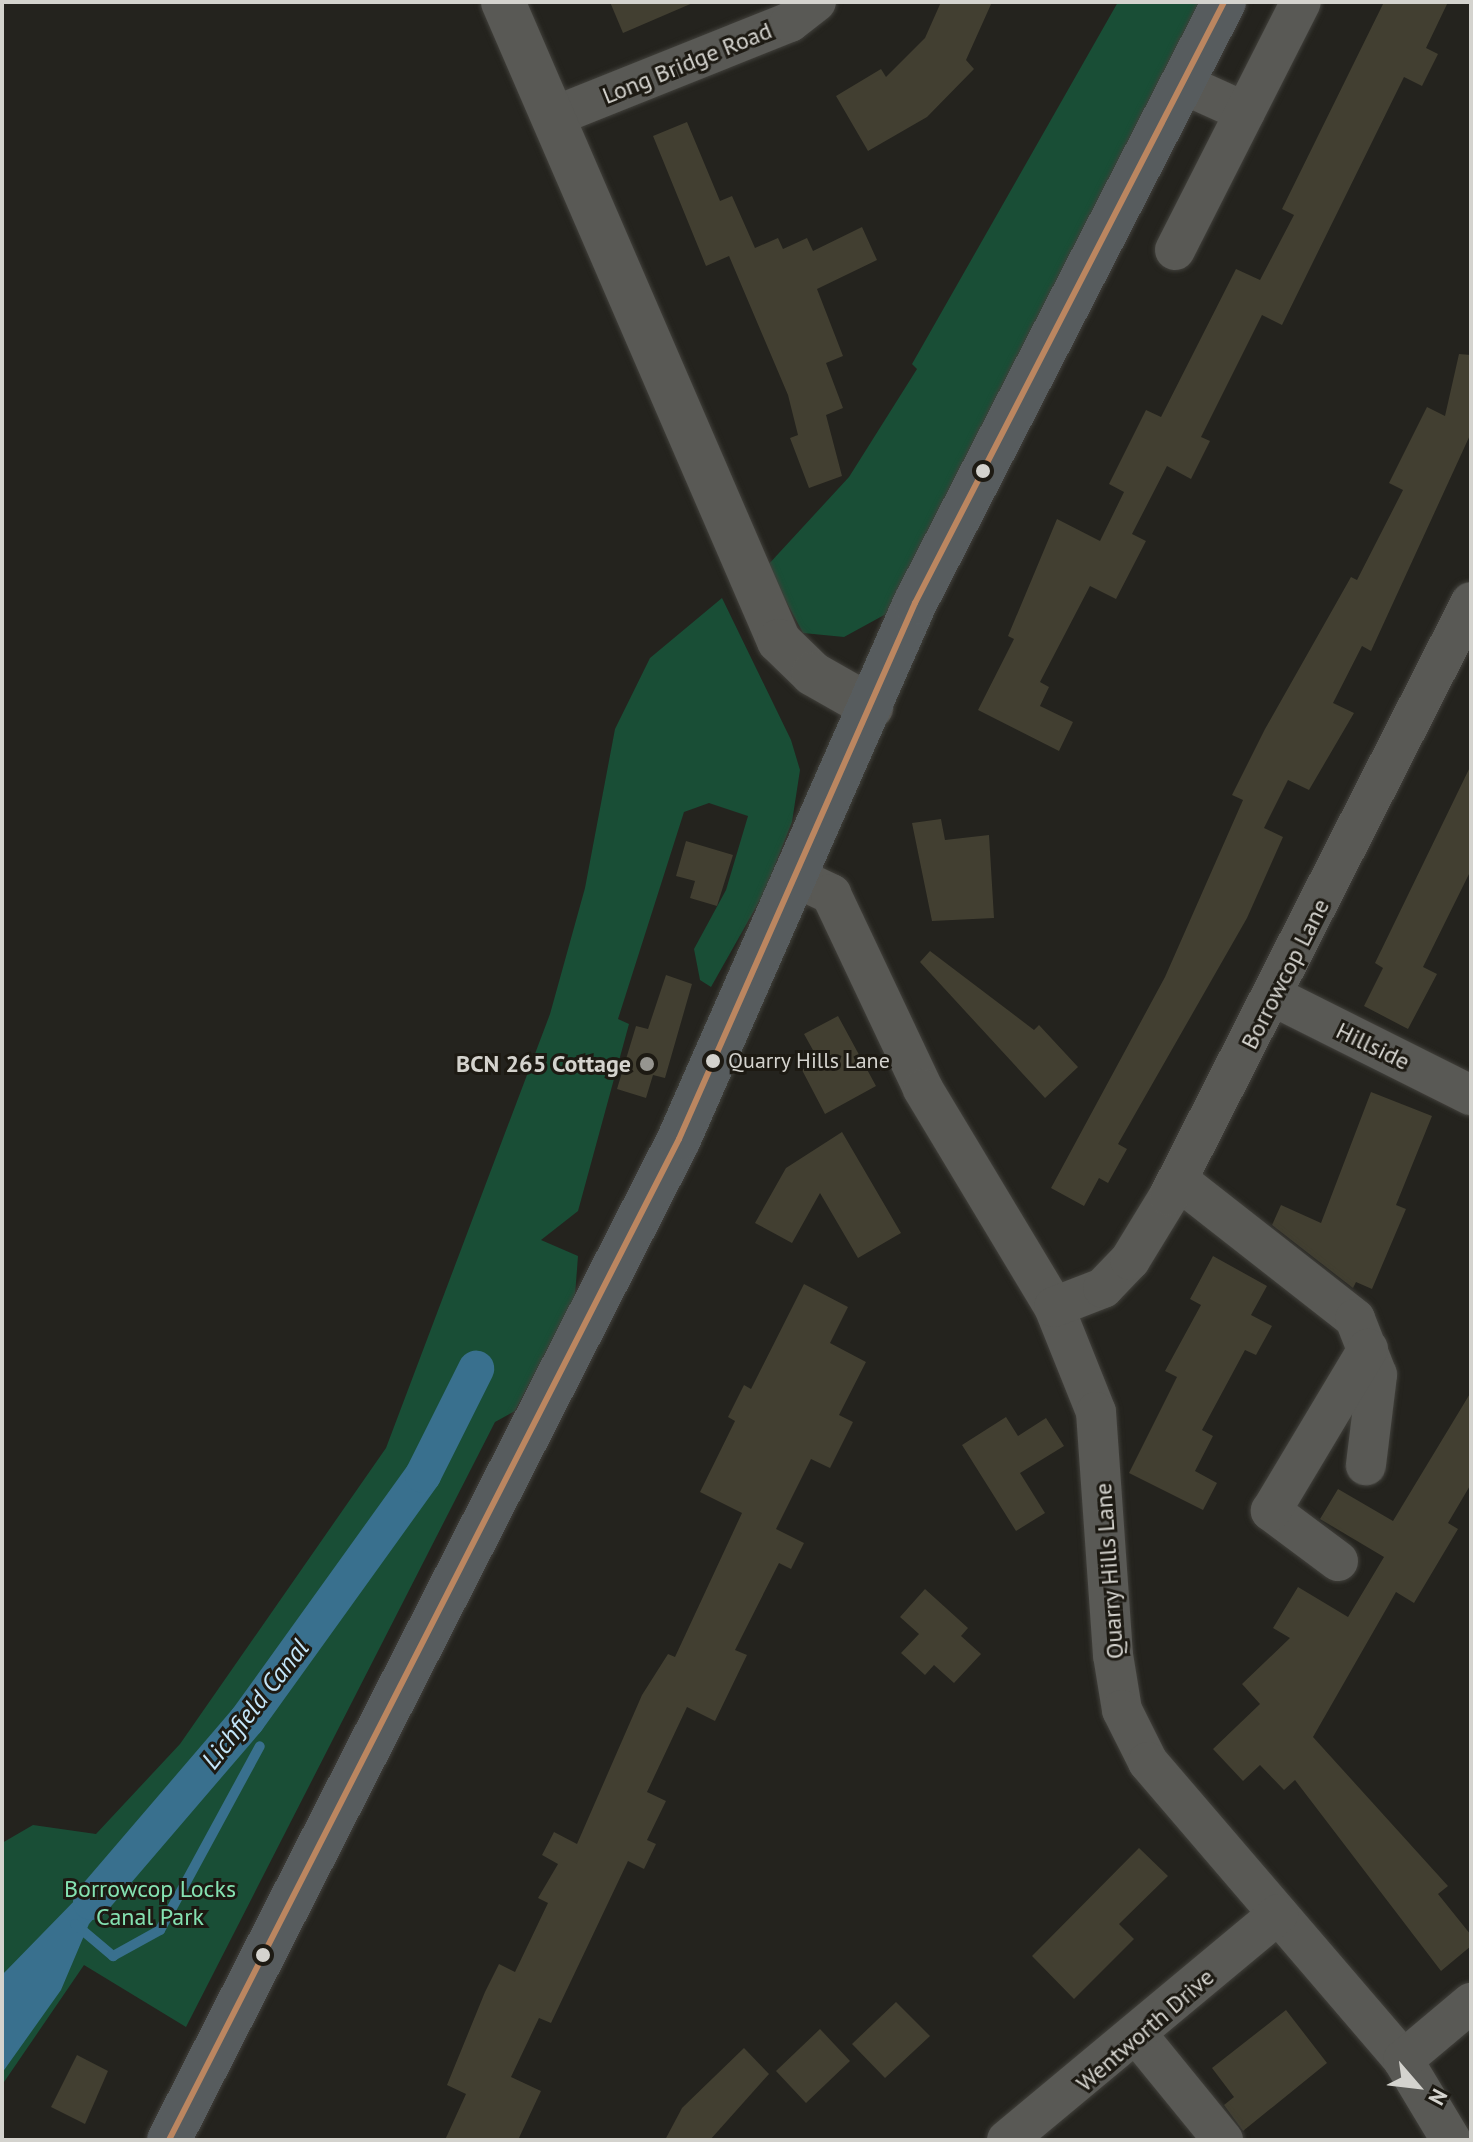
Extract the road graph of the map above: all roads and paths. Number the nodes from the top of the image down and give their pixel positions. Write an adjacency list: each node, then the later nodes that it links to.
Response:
1 (503, 2): 7 (street)
2 (816, 2): 7 (street, Long Bridge Road)
3 (1224, 2): 5 (main road)
4 (1301, 2): 6 (street)
5 (1183, 84): 6 (street); 10 (main road)
6 (1245, 112): 8 (street)
7 (555, 116): 10 (street)
8 (1175, 250)
9 (1471, 602): 12 (street, Borrowcop Lane)
10 (871, 707): 11 (main road)
11 (797, 878): 15 (street, Quarry Hills Lane); 23 (main road)
12 (1275, 997): 13 (street, Hillside); 14 (street, Borrowcop Lane)
13 (1471, 1095)
14 (1178, 1180): 15 (street, Borrowcop Lane); 16 (street)
15 (1054, 1307): 19 (street, Quarry Hills Lane)
16 (1368, 1349): 17 (street); 18 (street)
17 (1366, 1465)
18 (1338, 1561)
19 (1278, 1914): 21 (street, Wentworth Drive); 22 (street, Quarry Hills Lane)
20 (1471, 2003): 22 (street)
21 (1139, 2037): 24 (street, Wentworth Drive); 25 (street)
22 (1403, 2060): 26 (street, Quarry Hills Lane)
23 (169, 2140)
24 (1007, 2140)
25 (1223, 2140)
26 (1451, 2140)

